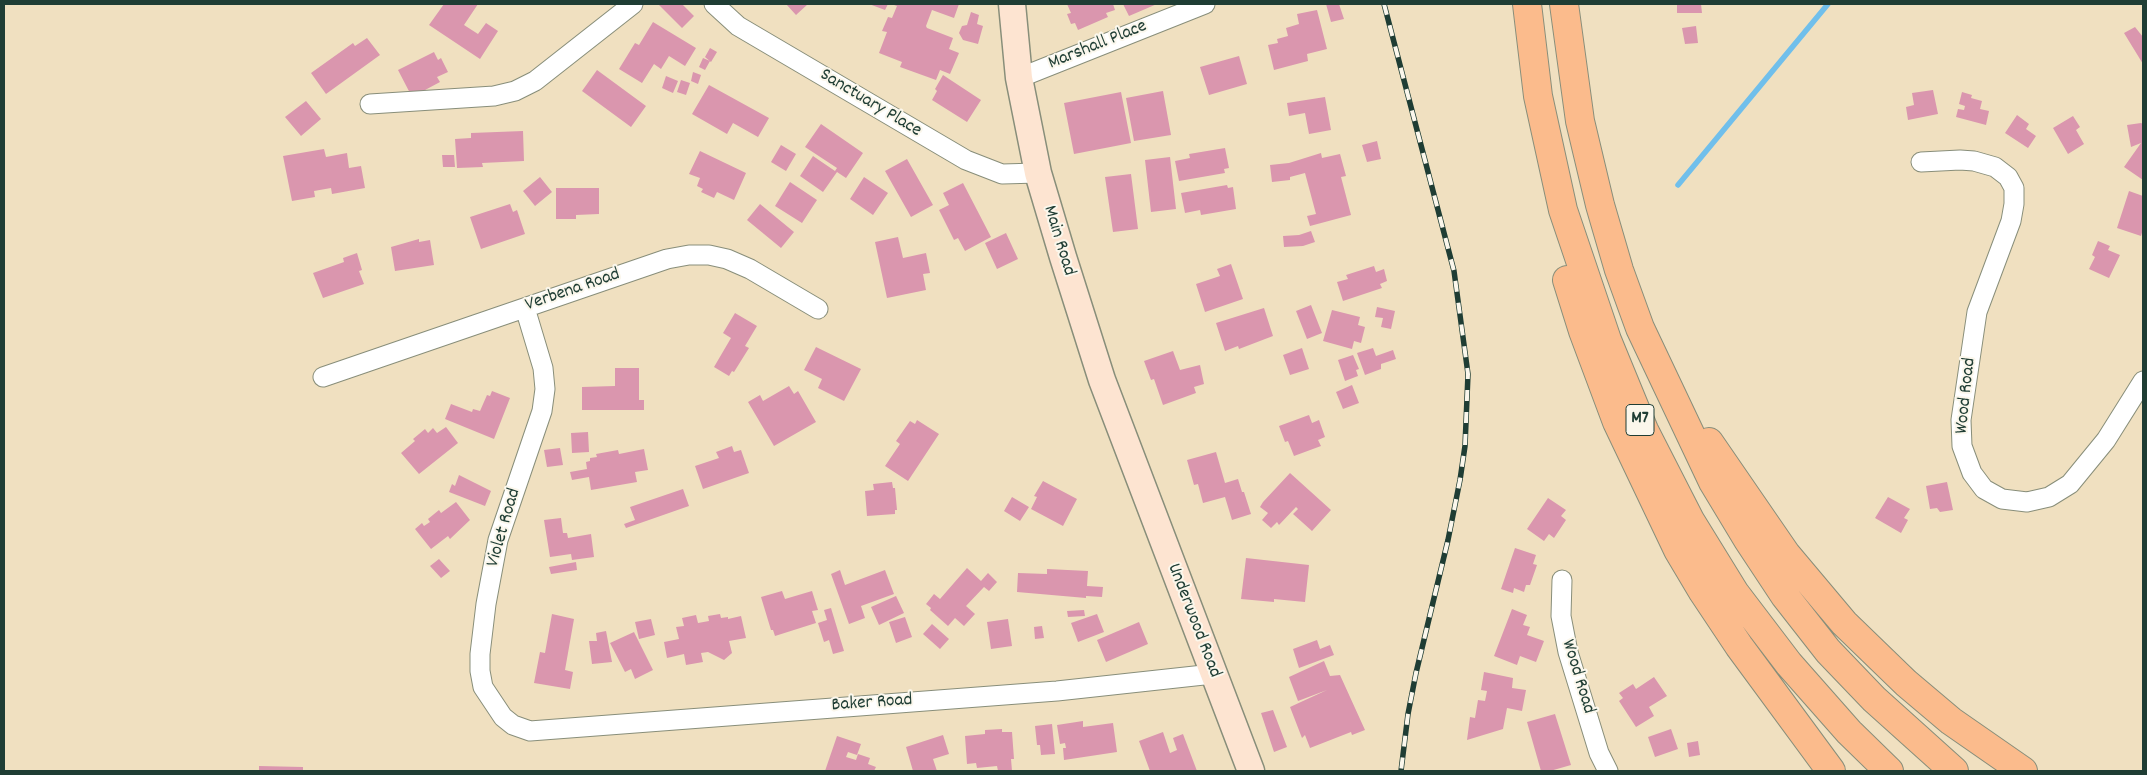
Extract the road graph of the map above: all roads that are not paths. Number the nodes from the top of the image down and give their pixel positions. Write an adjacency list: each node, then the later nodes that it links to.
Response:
1 (633, 4): 8 (street)
2 (714, 4): 10 (street, Sanctuary Place)
3 (1012, 4): 7 (main road, Main Road)
4 (1205, 4): 7 (street, Marshall Place)
5 (1527, 4): 11 (highway, M7)
6 (1564, 4): 14 (highway, M7)
7 (1019, 78): 10 (main road, Main Road)
8 (370, 104)
9 (1921, 162): 16 (street, Wood Road)
10 (1038, 173): 17 (main road, Main Road)
11 (1554, 173): 23 (highway); 24 (highway, M7)
12 (525, 308): 13 (street, Verbena Road); 15 (street, Verbena Road); 20 (street, Violet Road)
13 (818, 309)
14 (1640, 328): 25 (highway, M7); 26 (highway)
15 (322, 377)
16 (2143, 382)
17 (1137, 470): 19 (main road, Underwood Road)
18 (1562, 580): 22 (street, Wood Road)
19 (1213, 674): 20 (street, Baker Road); 21 (main road, Underwood Road)
20 (530, 731)
21 (1251, 771)
22 (1608, 771)
23 (1830, 771)
24 (1889, 771)
25 (1954, 771)
26 (2023, 771)

